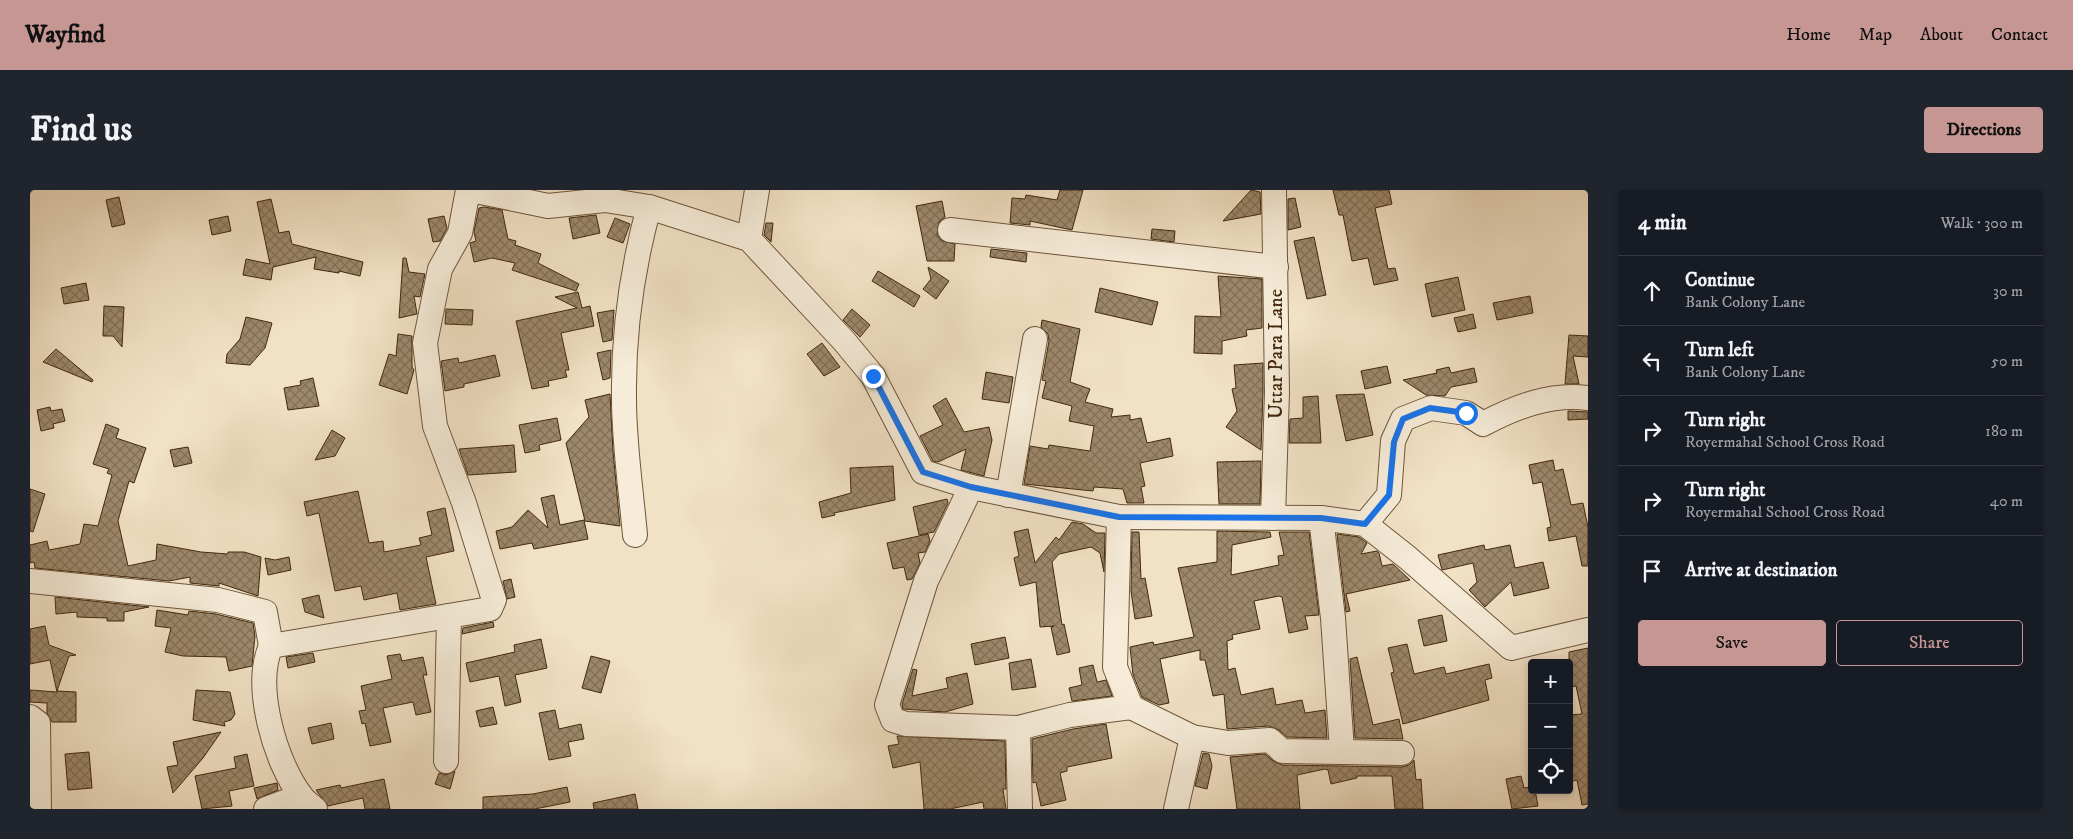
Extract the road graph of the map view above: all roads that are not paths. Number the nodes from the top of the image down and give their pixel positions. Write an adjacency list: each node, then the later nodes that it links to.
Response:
1 (469, 190): 4 (street); 19 (street)
2 (757, 190): 7 (street)
3 (1274, 190): 8 (street, Uttar Para Lane)
4 (594, 196): 5 (street)
5 (649, 207): 7 (street); 17 (street)
6 (950, 230): 8 (street)
7 (749, 239): 11 (street)
8 (1276, 268): 14 (street, Uttar Para Lane)
9 (1034, 339): 12 (street)
10 (1588, 398): 16 (street)
11 (971, 487): 12 (street); 24 (street)
12 (1008, 495): 13 (street)
13 (1119, 517): 14 (street); 22 (street)
14 (1273, 518): 15 (street)
15 (1321, 518): 16 (street); 26 (street)
16 (1365, 524): 20 (street)
17 (635, 535)
18 (30, 581): 21 (street)
19 (449, 616): 21 (street); 28 (street)
20 (1588, 630)
21 (270, 646): 29 (street)
22 (1131, 708): 24 (street); 25 (street)
23 (30, 718): 30 (street)
24 (1018, 728): 32 (street)
25 (1192, 737): 26 (street); 33 (street)
26 (1342, 751): 27 (street)
27 (1402, 753)
28 (446, 761)
29 (308, 803): 31 (street)
30 (39, 809)
31 (266, 809)
32 (1020, 809)
33 (1176, 809)

